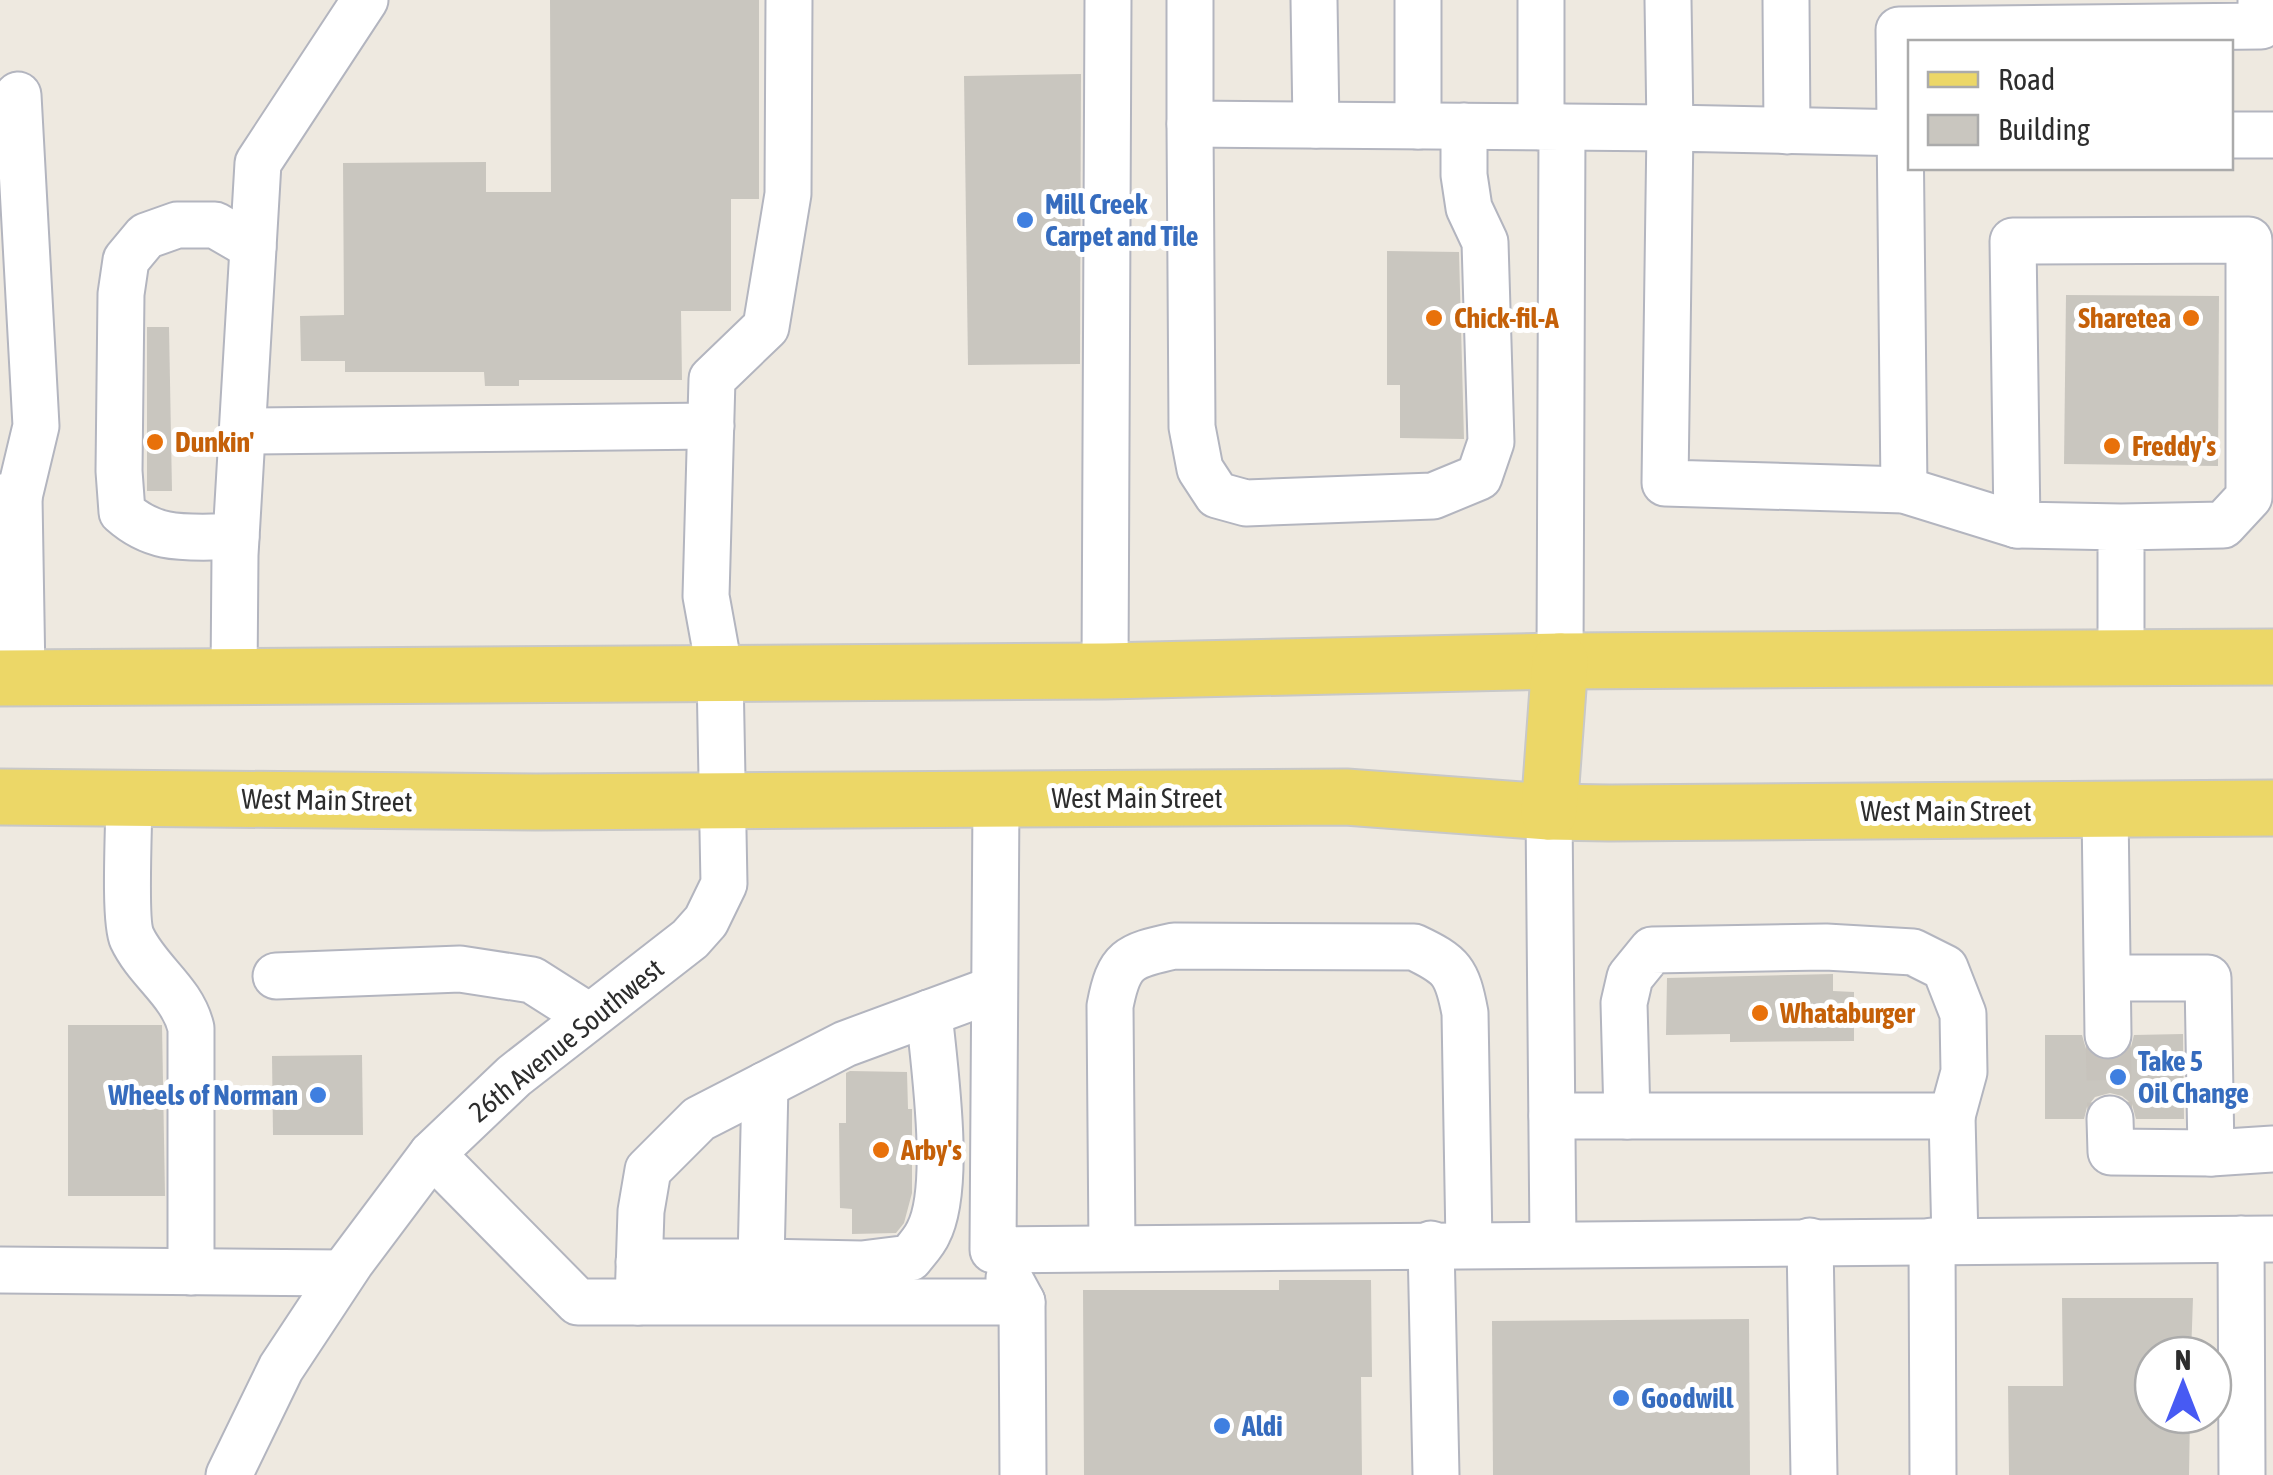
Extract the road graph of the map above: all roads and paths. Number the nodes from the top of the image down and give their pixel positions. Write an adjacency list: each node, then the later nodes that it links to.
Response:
1 (365, 0): 25 (street)
2 (790, 0): 26 (street, 26th Avenue Southwest)
3 (1108, 0): 36 (street)
4 (1190, 0): 24 (street)
5 (1314, 0): 15 (street)
6 (1418, 0): 16 (street)
7 (1541, 0): 18 (street)
8 (1668, 0): 19 (street)
9 (1786, 0): 20 (street)
10 (2261, 0): 11 (street)
11 (2149, 13): 12 (street)
12 (2023, 14): 13 (street)
13 (1899, 15): 21 (street)
14 (18, 95): 29 (street)
15 (1316, 125): 16 (street); 24 (street)
16 (1418, 126): 17 (street)
17 (1464, 126): 18 (street); 24 (street)
18 (1551, 127): 19 (street); 35 (street)
19 (1670, 128): 20 (street); 28 (street)
20 (1787, 130): 21 (street)
21 (1906, 133): 28 (street)
22 (2233, 135): 23 (street)
23 (2273, 135)
24 (1190, 141)
25 (253, 247): 27 (street); 32 (street)
26 (710, 426): 27 (street); 37 (street, 26th Avenue Southwest)
27 (243, 431): 32 (street)
28 (1904, 490): 30 (street)
29 (9, 497): 39 (street)
30 (2017, 525): 31 (street); 31 (street)
31 (2121, 527): 34 (street)
32 (236, 536): 38 (street)
33 (2273, 657): 34 (main road)
34 (2121, 658): 35 (main road)
35 (1560, 661): 36 (main road); 46 (main road)
36 (1105, 671): 37 (main road)
37 (720, 673): 38 (main road); 43 (street, 26th Avenue Southwest)
38 (234, 677): 39 (main road)
39 (11, 678)
40 (0, 797): 41 (main road, West Main Street)
41 (129, 798): 43 (main road, West Main Street); 70 (street)
42 (996, 800): 43 (main road, West Main Street); 46 (main road, West Main Street); 49 (street)
43 (722, 802): 51 (street, 26th Avenue Southwest)
44 (2273, 808): 45 (main road, West Main Street)
45 (2105, 809): 46 (main road, West Main Street); 48 (street)
46 (1549, 812): 54 (street)
47 (276, 976): 51 (street)
48 (2108, 978): 52 (street); 59 (street)
49 (994, 989): 50 (street); 67 (street)
50 (929, 1013): 53 (street); 68 (street)
51 (588, 1016): 60 (street, 26th Avenue Southwest)
52 (2108, 1035)
53 (765, 1085): 68 (street); 72 (street)
54 (1552, 1116): 55 (street); 64 (street)
55 (1627, 1116): 56 (street); 56 (street)
56 (1952, 1116): 62 (street)
57 (2110, 1119): 59 (street)
58 (2273, 1149): 59 (street)
59 (2211, 1153)
60 (432, 1154): 71 (street, 26th Avenue Southwest); 72 (street)
61 (2257, 1239): 62 (street); 79 (street)
62 (1944, 1240): 63 (street); 78 (street)
63 (1810, 1241): 64 (street); 77 (street)
64 (1553, 1242): 65 (street)
65 (1450, 1244): 66 (street); 66 (street); 76 (street)
66 (1112, 1248): 67 (street)
67 (993, 1250): 73 (street)
68 (760, 1262): 72 (street)
69 (0, 1270): 70 (street)
70 (191, 1272): 71 (street)
71 (344, 1274): 74 (street, 26th Avenue Southwest)
72 (639, 1282): 73 (street)
73 (1022, 1302): 75 (street)
74 (229, 1475)
75 (1024, 1475)
76 (1436, 1475)
77 (1814, 1475)
78 (1933, 1475)
79 (2242, 1475)

